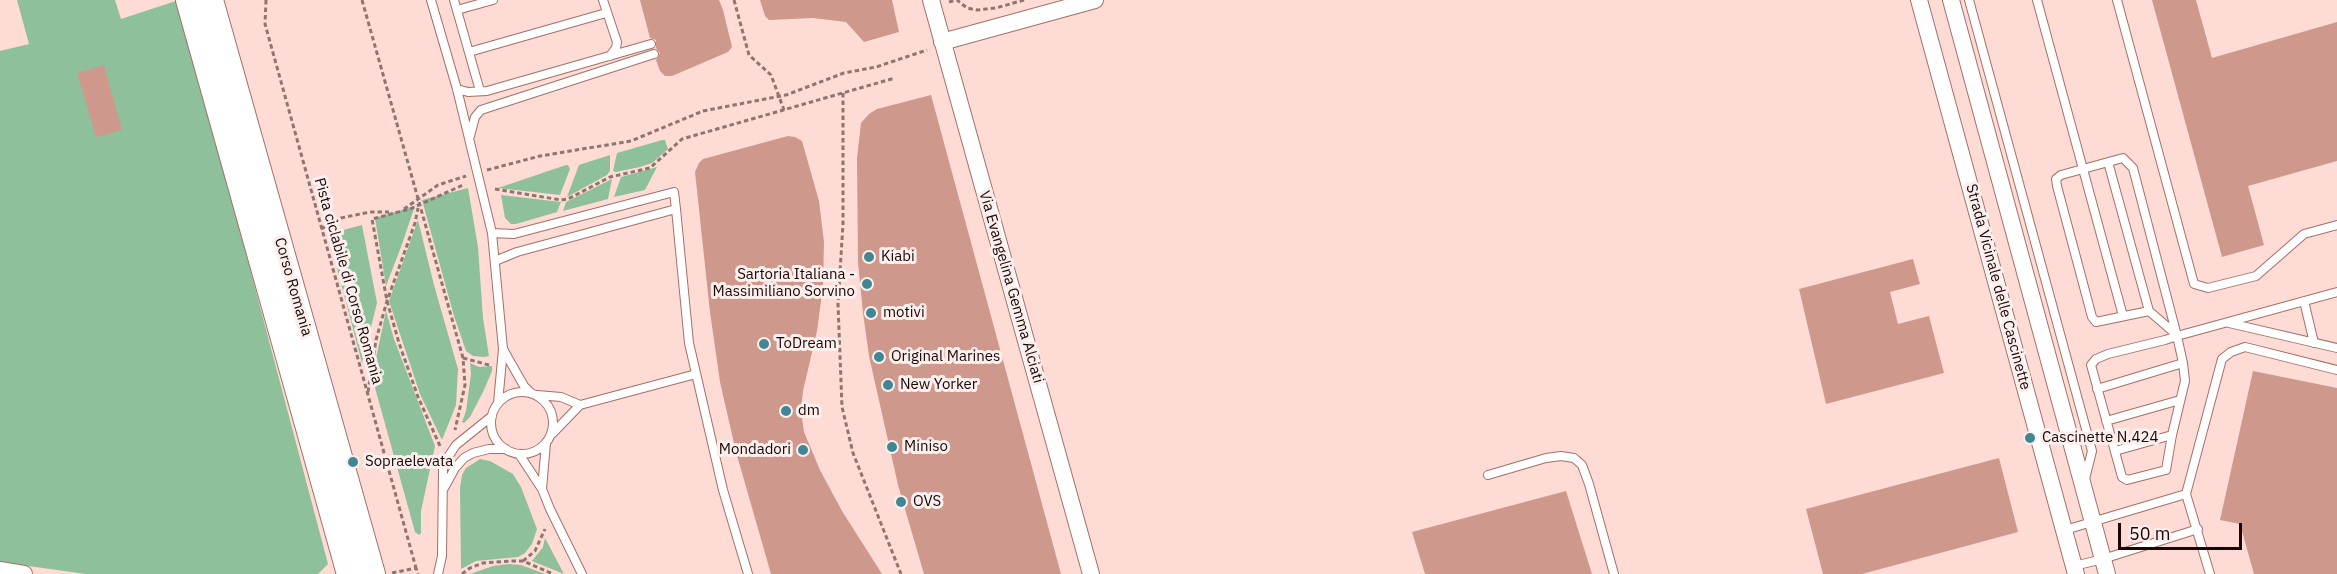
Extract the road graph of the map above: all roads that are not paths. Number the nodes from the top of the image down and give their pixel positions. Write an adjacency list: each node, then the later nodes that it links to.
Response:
1 (188, 0): 68 (main road, Corso Romania)
2 (211, 0): 66 (main road, Corso Romania)
3 (431, 0): 21 (lane)
4 (454, 0): 14 (lane)
5 (493, 0): 14 (lane)
6 (603, 0): 15 (lane)
7 (1095, 0): 17 (street)
8 (1919, 0): 62 (street, Strada Vicinale delle Cascinette)
9 (1951, 0): 30 (street, Strada Vicinale delle Cascinette)
10 (1969, 0): 30 (lane)
11 (2037, 0): 25 (lane)
12 (2116, 0): 27 (lane)
13 (932, 3): 17 (street, Via Evangelina Gemma Alciati)
14 (457, 10): 18 (lane)
15 (606, 13): 18 (lane); 20 (lane)
16 (651, 44): 20 (lane)
17 (943, 44): 72 (street, Via Evangelina Gemma Alciati)
18 (469, 52): 22 (lane)
19 (654, 54): 23 (lane)
20 (610, 56): 22 (lane)
21 (457, 89): 22 (lane); 23 (lane)
22 (480, 92)
23 (469, 140): 28 (lane)
24 (2108, 162): 25 (lane); 33 (lane); 36 (lane)
25 (2083, 168): 34 (lane); 34 (lane)
26 (676, 209): 28 (lane); 29 (lane); 42 (lane)
27 (2337, 225)
28 (492, 233): 29 (lane)
29 (495, 261): 39 (lane)
30 (2035, 275): 60 (street, Strada Vicinale delle Cascinette)
31 (2337, 293): 32 (lane)
32 (2304, 301): 35 (lane); 37 (lane)
33 (2149, 311): 34 (lane); 36 (lane)
34 (2123, 316)
35 (2226, 322): 36 (lane); 37 (lane)
36 (2177, 336): 40 (lane); 43 (lane)
37 (2314, 343): 38 (lane)
38 (2337, 348)
39 (503, 349): 44 (lane); 46 (lane)
40 (2183, 363): 43 (lane); 45 (lane)
41 (2337, 370): 59 (lane)
42 (696, 374): 47 (lane); 71 (lane)
43 (2097, 389): 49 (lane)
44 (533, 394): 46 (lane); 47 (lane); 50 (lane)
45 (2180, 400): 49 (lane); 51 (lane)
46 (498, 403): 48 (lane)
47 (580, 405): 50 (lane)
48 (492, 416): 53 (lane); 57 (lane)
49 (2106, 421): 54 (lane)
50 (551, 435): 52 (lane)
51 (2172, 435): 54 (lane); 54 (lane)
52 (546, 443): 55 (lane); 58 (lane)
53 (506, 449): 55 (lane); 57 (lane)
54 (2115, 451)
55 (519, 454): 58 (lane)
56 (1488, 475): 73 (lane)
57 (444, 488): 69 (lane)
58 (542, 489): 70 (lane)
59 (2186, 494): 60 (lane); 61 (lane)
60 (2093, 520): 62 (lane); 63 (street, Strada Vicinale delle Cascinette)
61 (2198, 529): 63 (lane); 74 (lane)
62 (2065, 530): 65 (street, Strada Vicinale delle Cascinette)
63 (2105, 567): 65 (lane)
64 (0, 570): 67 (street)
65 (2075, 570)
66 (381, 573)
67 (24, 574)
68 (349, 574)
69 (438, 574)
70 (582, 574)
71 (748, 574)
72 (1091, 574)
73 (1614, 574)
74 (2210, 574)

